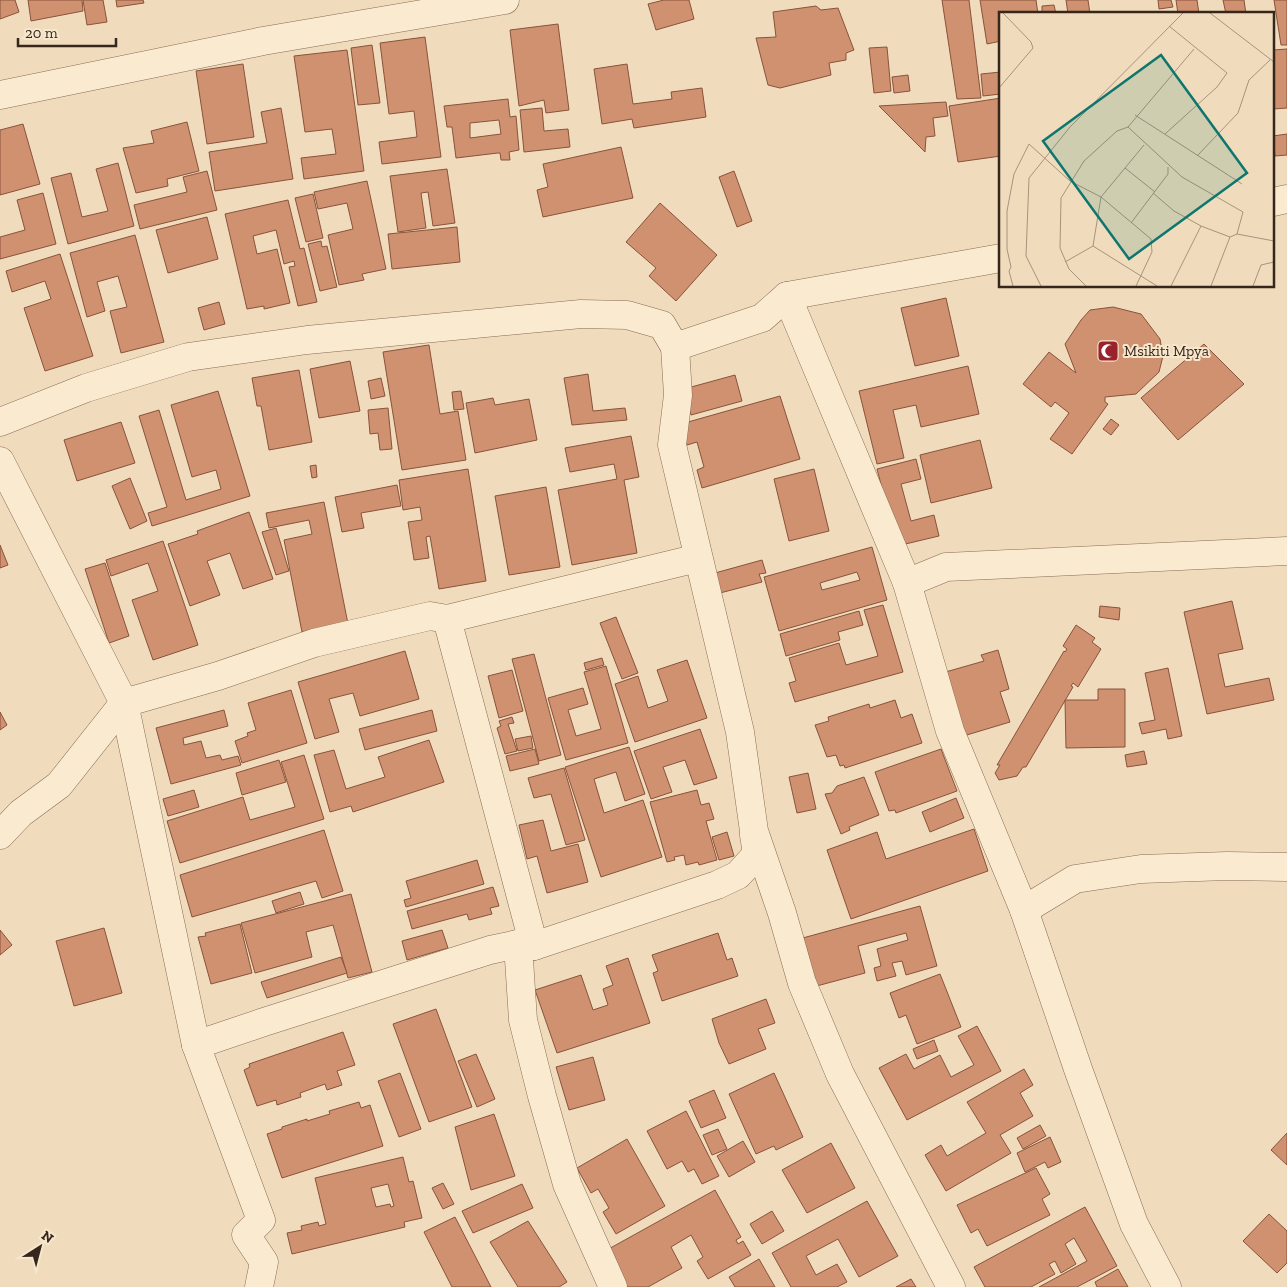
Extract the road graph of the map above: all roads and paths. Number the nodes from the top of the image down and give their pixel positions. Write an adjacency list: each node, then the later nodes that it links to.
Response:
1 (506, 0): 2 (street)
2 (0, 96)
3 (1287, 199): 4 (street)
4 (1274, 202)
5 (999, 258): 6 (street)
6 (787, 296): 7 (street); 12 (street)
7 (674, 347): 8 (street); 11 (street)
8 (0, 422)
9 (0, 461): 14 (street)
10 (1287, 550): 12 (street)
11 (698, 558): 13 (street); 15 (street)
12 (907, 583): 18 (street)
13 (447, 619): 14 (street); 19 (street)
14 (124, 703): 16 (street); 20 (street)
15 (754, 831): 19 (street); 23 (street)
16 (0, 835)
17 (1287, 867): 18 (street)
18 (1024, 910): 24 (street)
19 (526, 945): 20 (street); 22 (street)
20 (196, 1045): 21 (street)
21 (259, 1287)
22 (612, 1287)
23 (951, 1287)
24 (1167, 1287)

